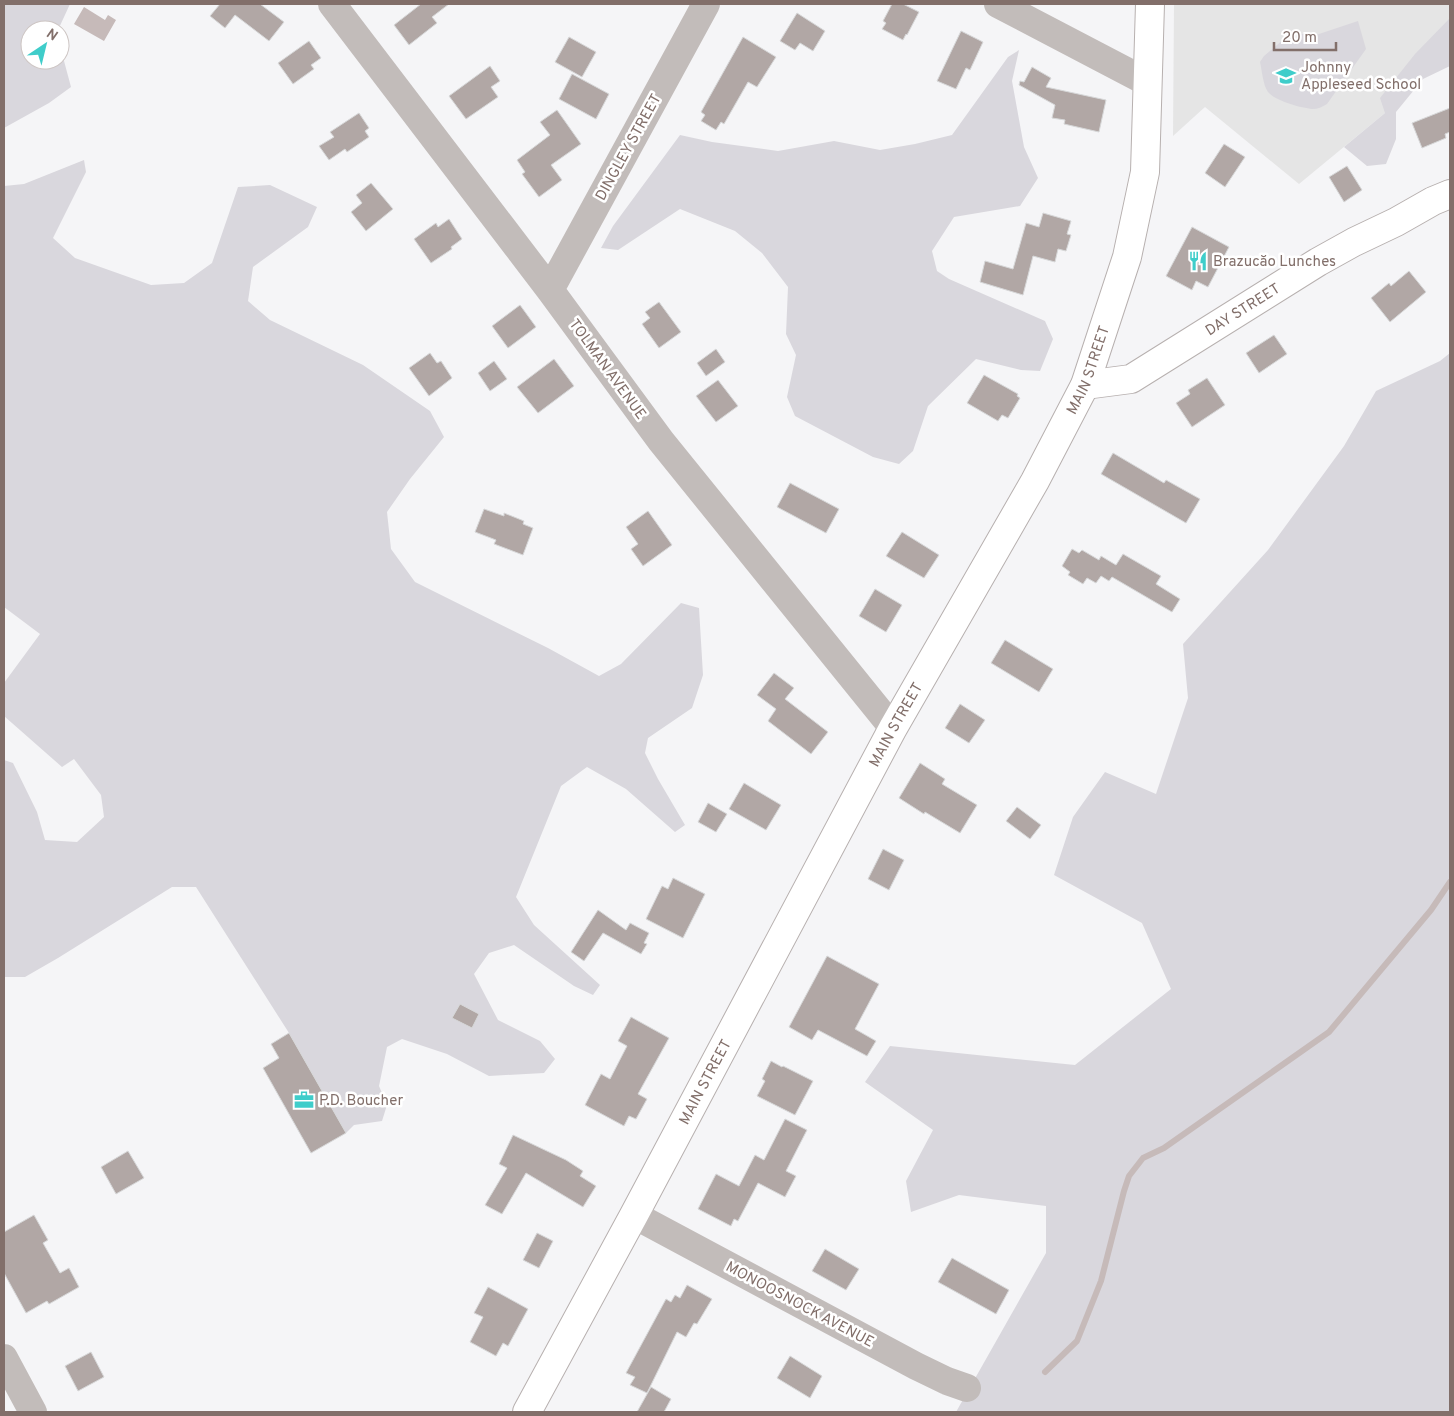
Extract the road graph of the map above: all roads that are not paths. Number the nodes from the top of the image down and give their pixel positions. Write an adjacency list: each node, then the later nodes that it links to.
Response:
1 (332, 4): 7 (street, TOLMAN AVENUE)
2 (706, 4): 7 (street, DINGLEY STREET)
3 (998, 4): 5 (street)
4 (1150, 4): 5 (main road, MAIN STREET)
5 (1147, 82): 8 (main road, MAIN STREET)
6 (1450, 194): 8 (main road, DAY STREET)
7 (550, 290): 9 (street, TOLMAN AVENUE)
8 (1085, 385): 9 (main road, MAIN STREET)
9 (893, 728): 10 (main road, MAIN STREET)
10 (634, 1215): 12 (street, MONOOSNOCK AVENUE); 14 (main road, MAIN STREET)
11 (4, 1358): 13 (street)
12 (967, 1388)
13 (33, 1412)
14 (527, 1412)

